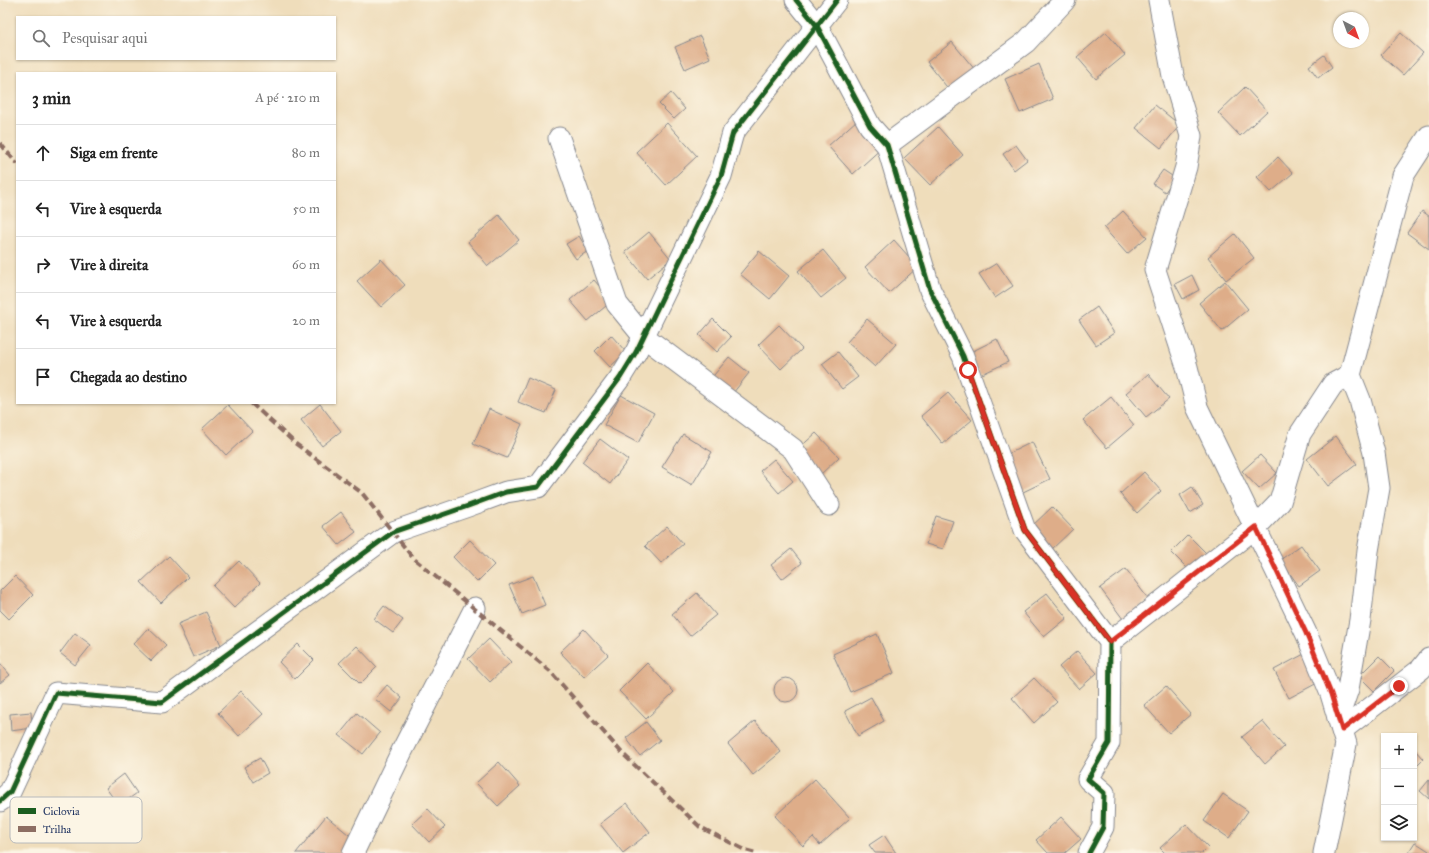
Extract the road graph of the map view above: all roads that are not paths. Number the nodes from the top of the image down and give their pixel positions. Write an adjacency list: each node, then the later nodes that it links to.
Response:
1 (796, 0): 5 (street)
2 (838, 0): 5 (street)
3 (1065, 0): 8 (street)
4 (1159, 0): 12 (street)
5 (817, 26): 8 (street); 9 (street)
6 (1429, 136): 10 (street)
7 (559, 138): 9 (street)
8 (887, 145): 14 (street)
9 (643, 336): 11 (street); 17 (street)
10 (1350, 375): 12 (street); 16 (street)
11 (829, 505)
12 (1256, 527): 14 (street); 16 (street)
13 (475, 608): 18 (street)
14 (1110, 642): 19 (street)
15 (1429, 659): 16 (street)
16 (1340, 724): 20 (street)
17 (0, 802)
18 (353, 853)
19 (1089, 853)
20 (1324, 853)

